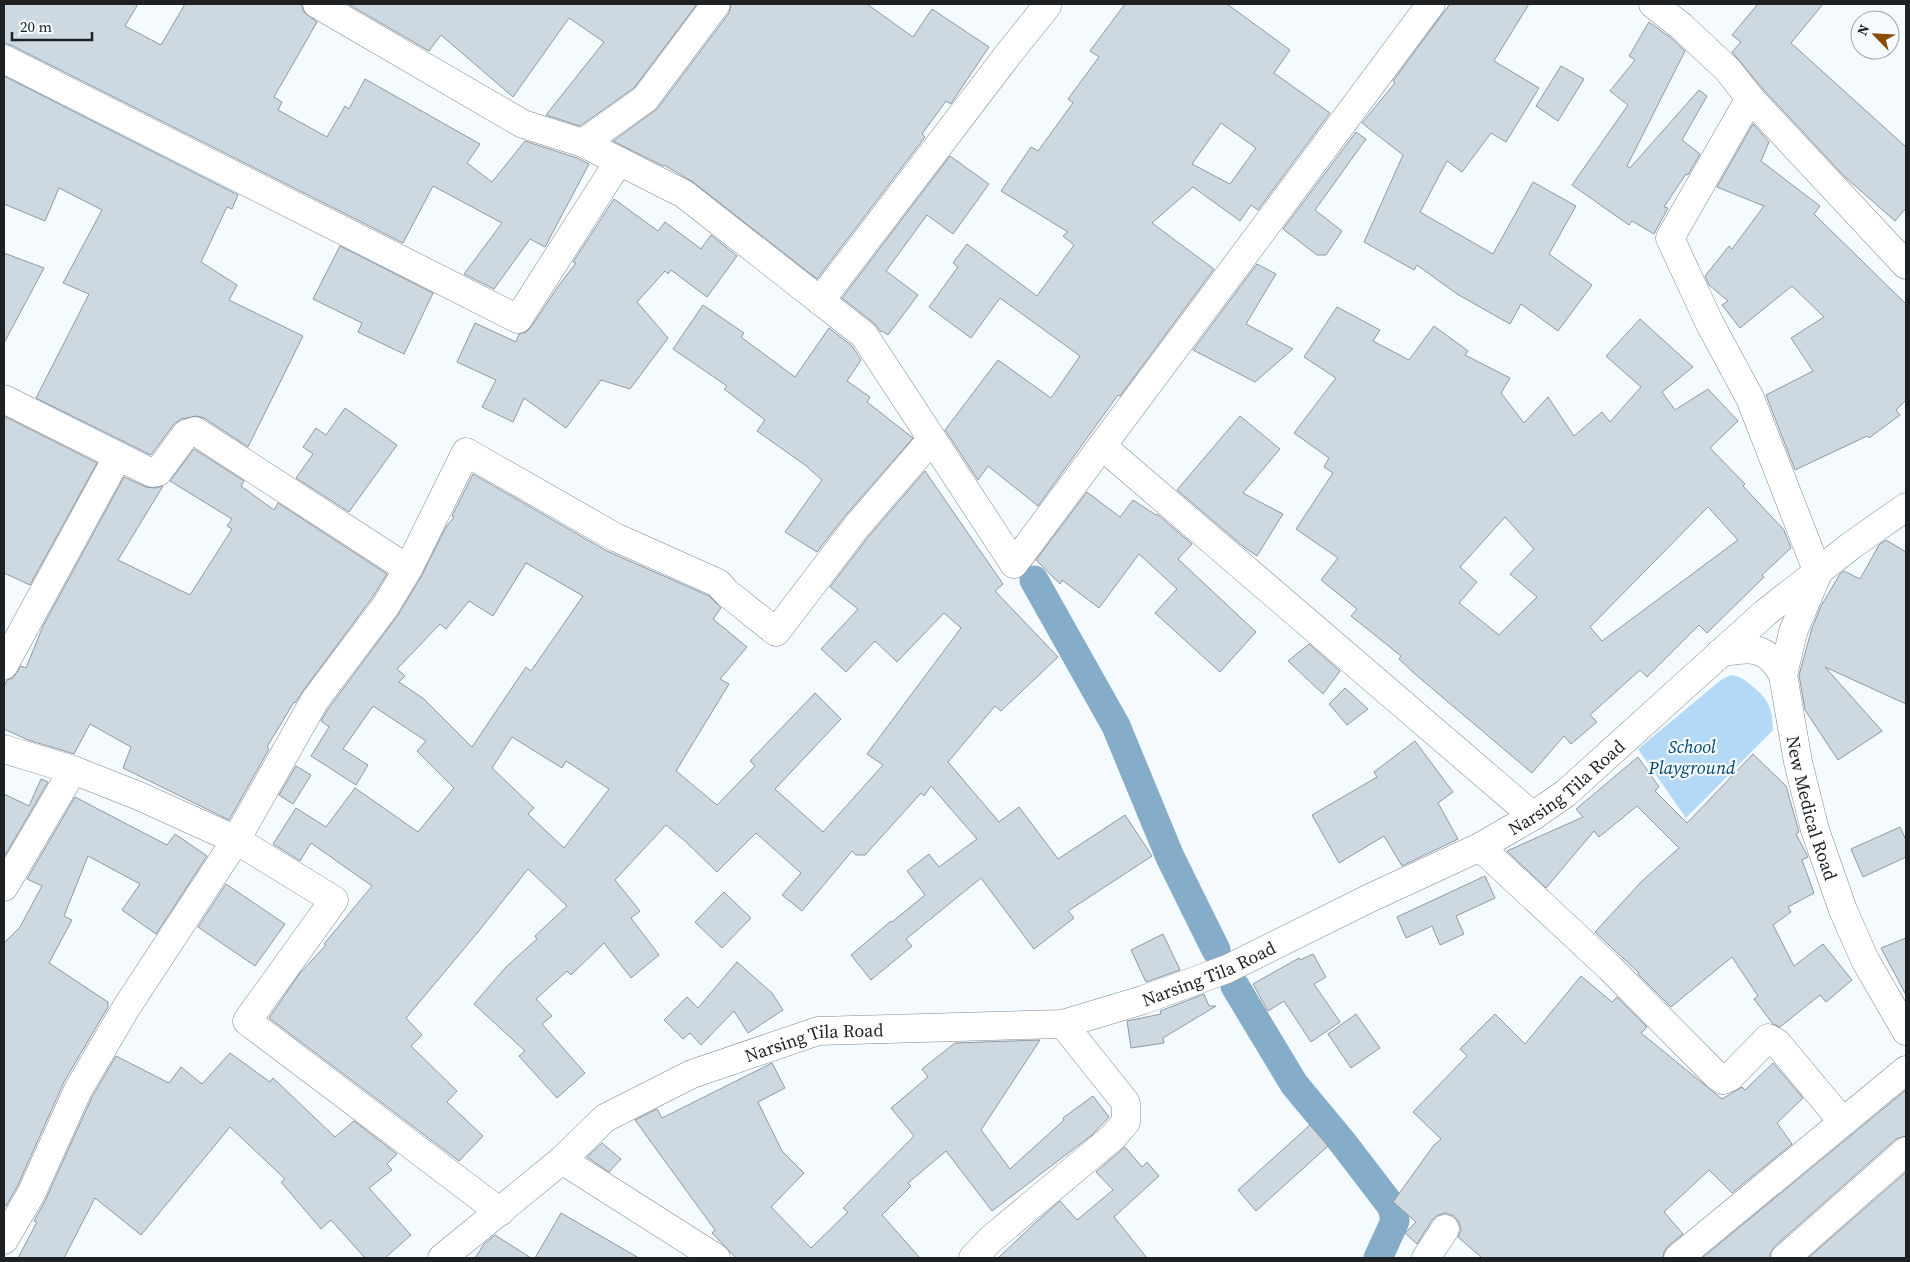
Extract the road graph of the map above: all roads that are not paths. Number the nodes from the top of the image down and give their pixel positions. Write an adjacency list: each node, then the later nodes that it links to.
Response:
1 (317, 4): 8 (street)
2 (716, 4): 8 (street)
3 (1431, 4): 14 (street)
4 (1653, 4): 7 (street)
5 (1046, 6): 11 (street)
6 (4, 59): 9 (street)
7 (1750, 98): 10 (street); 18 (street)
8 (583, 143): 9 (street)
9 (619, 161): 11 (street)
10 (1906, 265)
11 (820, 301): 13 (street)
12 (4, 399): 15 (street)
13 (932, 439): 14 (street); 17 (street)
14 (1102, 446): 24 (street)
15 (118, 456): 17 (street); 20 (street)
16 (1906, 507): 18 (street, Narsing Tila Road)
17 (408, 569): 25 (street)
18 (1818, 573): 19 (street, Narsing Tila Road); 21 (street, New Medical Road)
19 (1720, 652): 21 (street); 24 (street, Narsing Tila Road)
20 (4, 665)
21 (1782, 675): 29 (street, New Medical Road)
22 (4, 749): 23 (street)
23 (73, 770): 25 (street); 27 (street)
24 (1533, 816): 26 (street, Narsing Tila Road)
25 (236, 840): 34 (street); 36 (street)
26 (1480, 847): 28 (street, Narsing Tila Road); 31 (street)
27 (4, 887)
28 (1064, 1024): 33 (street, Narsing Tila Road); 39 (street)
29 (1906, 1031)
30 (1906, 1070): 31 (street)
31 (1843, 1122): 41 (street)
32 (1906, 1152): 42 (street)
33 (562, 1160): 34 (street, Narsing Tila Road); 38 (street)
34 (500, 1212): 37 (street, Narsing Tila Road)
35 (1445, 1229): 40 (street)
36 (4, 1240)
37 (442, 1258)
38 (716, 1258)
39 (973, 1258)
40 (1426, 1258)
41 (1678, 1258)
42 (1785, 1258)

